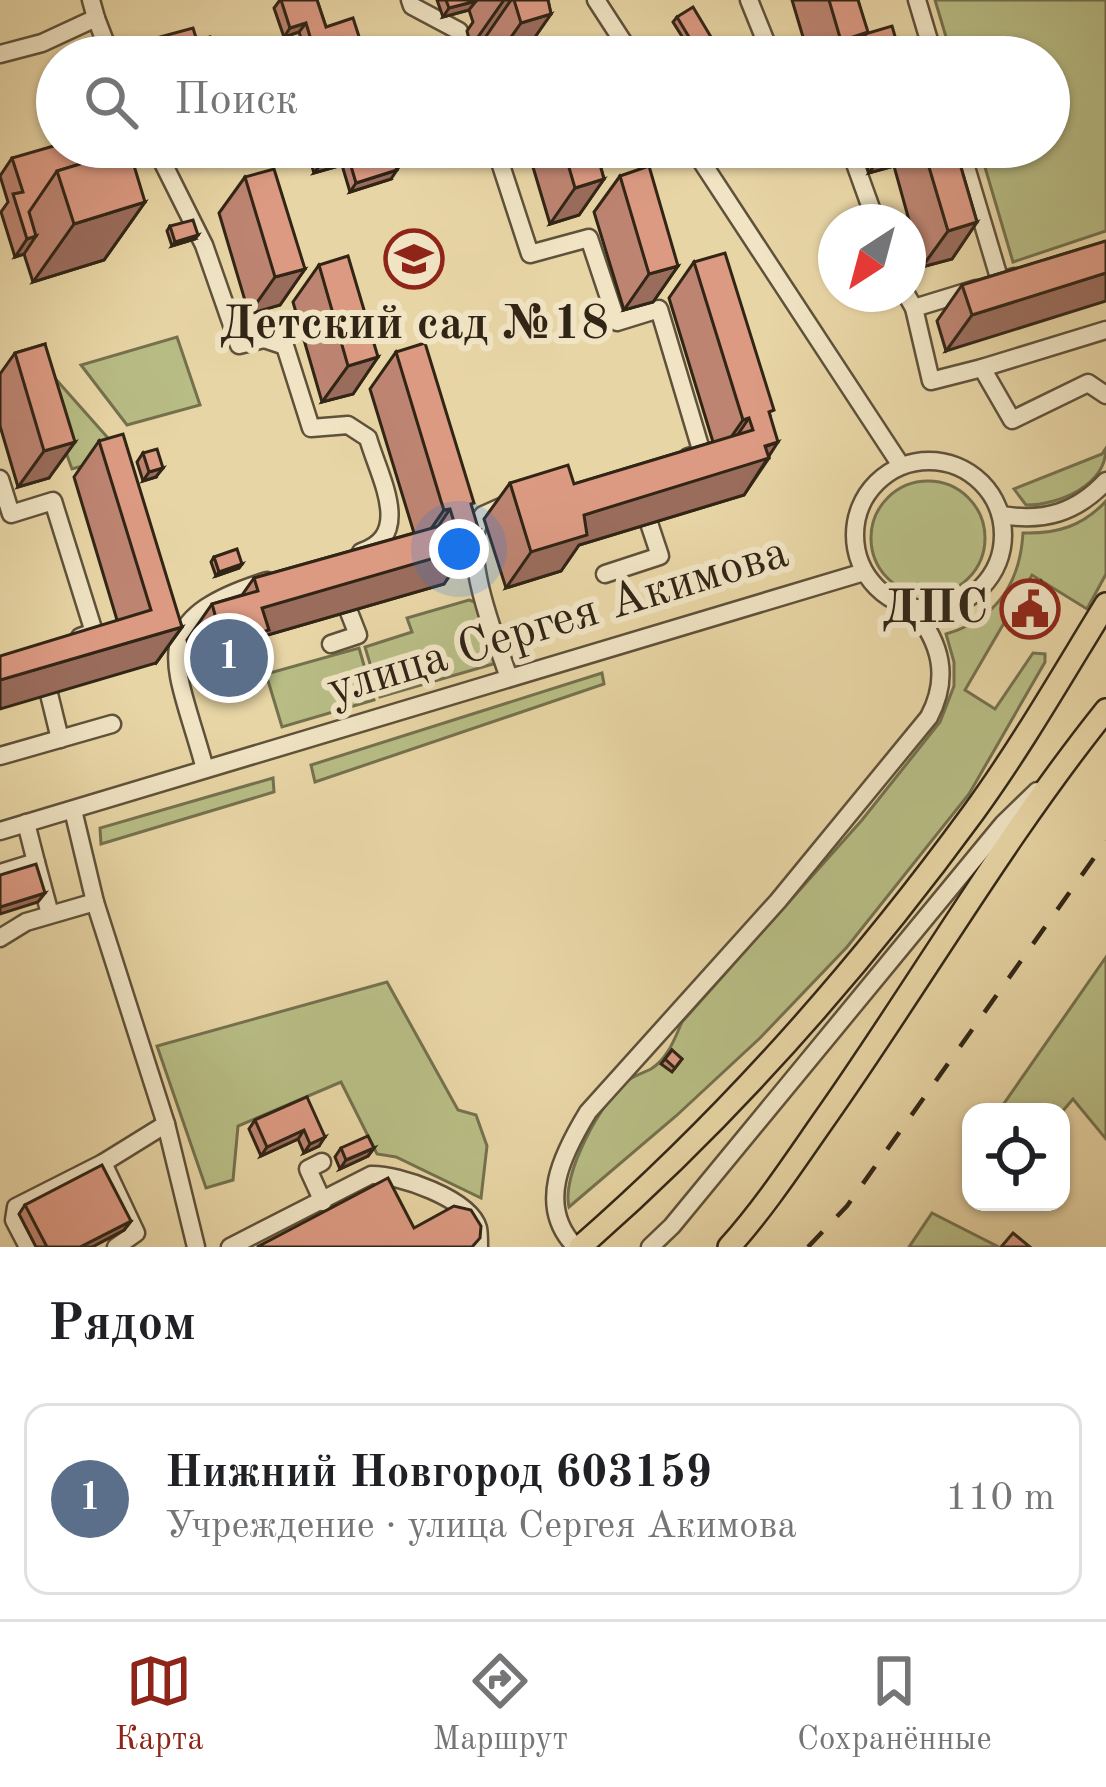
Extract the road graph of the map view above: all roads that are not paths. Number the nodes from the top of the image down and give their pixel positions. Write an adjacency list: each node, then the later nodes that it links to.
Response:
1 (410, 0): 7 (street)
2 (596, 0): 8 (street)
3 (749, 0): 9 (street)
4 (917, 0): 10 (street)
5 (94, 9): 6 (street)
6 (53, 36)
7 (460, 36)
8 (619, 36)
9 (764, 36)
10 (928, 36)
11 (36, 45): 12 (street)
12 (0, 55)
13 (166, 168): 33 (street)
14 (502, 168): 26 (street)
15 (706, 168): 27 (street)
16 (857, 168): 18 (street)
17 (966, 168): 20 (street)
18 (870, 204)
19 (1042, 268): 20 (street)
20 (1000, 281): 21 (street)
21 (926, 297)
22 (913, 312): 24 (street)
23 (1106, 330): 24 (street)
24 (982, 368): 25 (street)
25 (1106, 395)
26 (668, 463)
27 (900, 464): 31 (street); 34 (street)
28 (0, 479): 42 (street)
29 (1106, 481): 31 (street)
30 (530, 497): 44 (street)
31 (1001, 515): 38 (street)
32 (650, 523): 35 (street)
33 (332, 561)
34 (864, 572): 38 (street); 44 (street, улица Сергея Акимова)
35 (605, 574)
36 (288, 575): 50 (street)
37 (1106, 604): 43 (main road)
38 (913, 609): 64 (street)
39 (350, 612): 41 (street)
40 (1106, 633): 43 (main road)
41 (331, 644)
42 (54, 646)
43 (1076, 653): 64 (main road)
44 (509, 678): 50 (street, улица Сергея Акимова)
45 (49, 694): 48 (street)
46 (1106, 710): 51 (main road)
47 (112, 724): 48 (street)
48 (60, 739): 49 (street)
49 (0, 756)
50 (205, 769): 52 (street, улица Сергея Акимова)
51 (1057, 772): 70 (street); 71 (main road)
52 (73, 810): 53 (street, улица Сергея Акимова); 57 (street)
53 (26, 823): 54 (street, улица Сергея Акимова); 55 (street)
54 (0, 831)
55 (36, 862): 56 (street); 58 (street)
56 (0, 873)
57 (95, 902): 58 (street); 60 (street)
58 (50, 914): 59 (street)
59 (0, 938)
60 (166, 1124): 62 (street); 67 (street)
61 (322, 1162): 63 (street)
62 (103, 1163): 65 (street); 66 (street)
63 (323, 1202): 68 (street); 69 (street)
64 (584, 1242)
65 (28, 1247)
66 (116, 1247)
67 (196, 1247)
68 (230, 1247)
69 (479, 1247)
70 (650, 1247)
71 (729, 1247)

